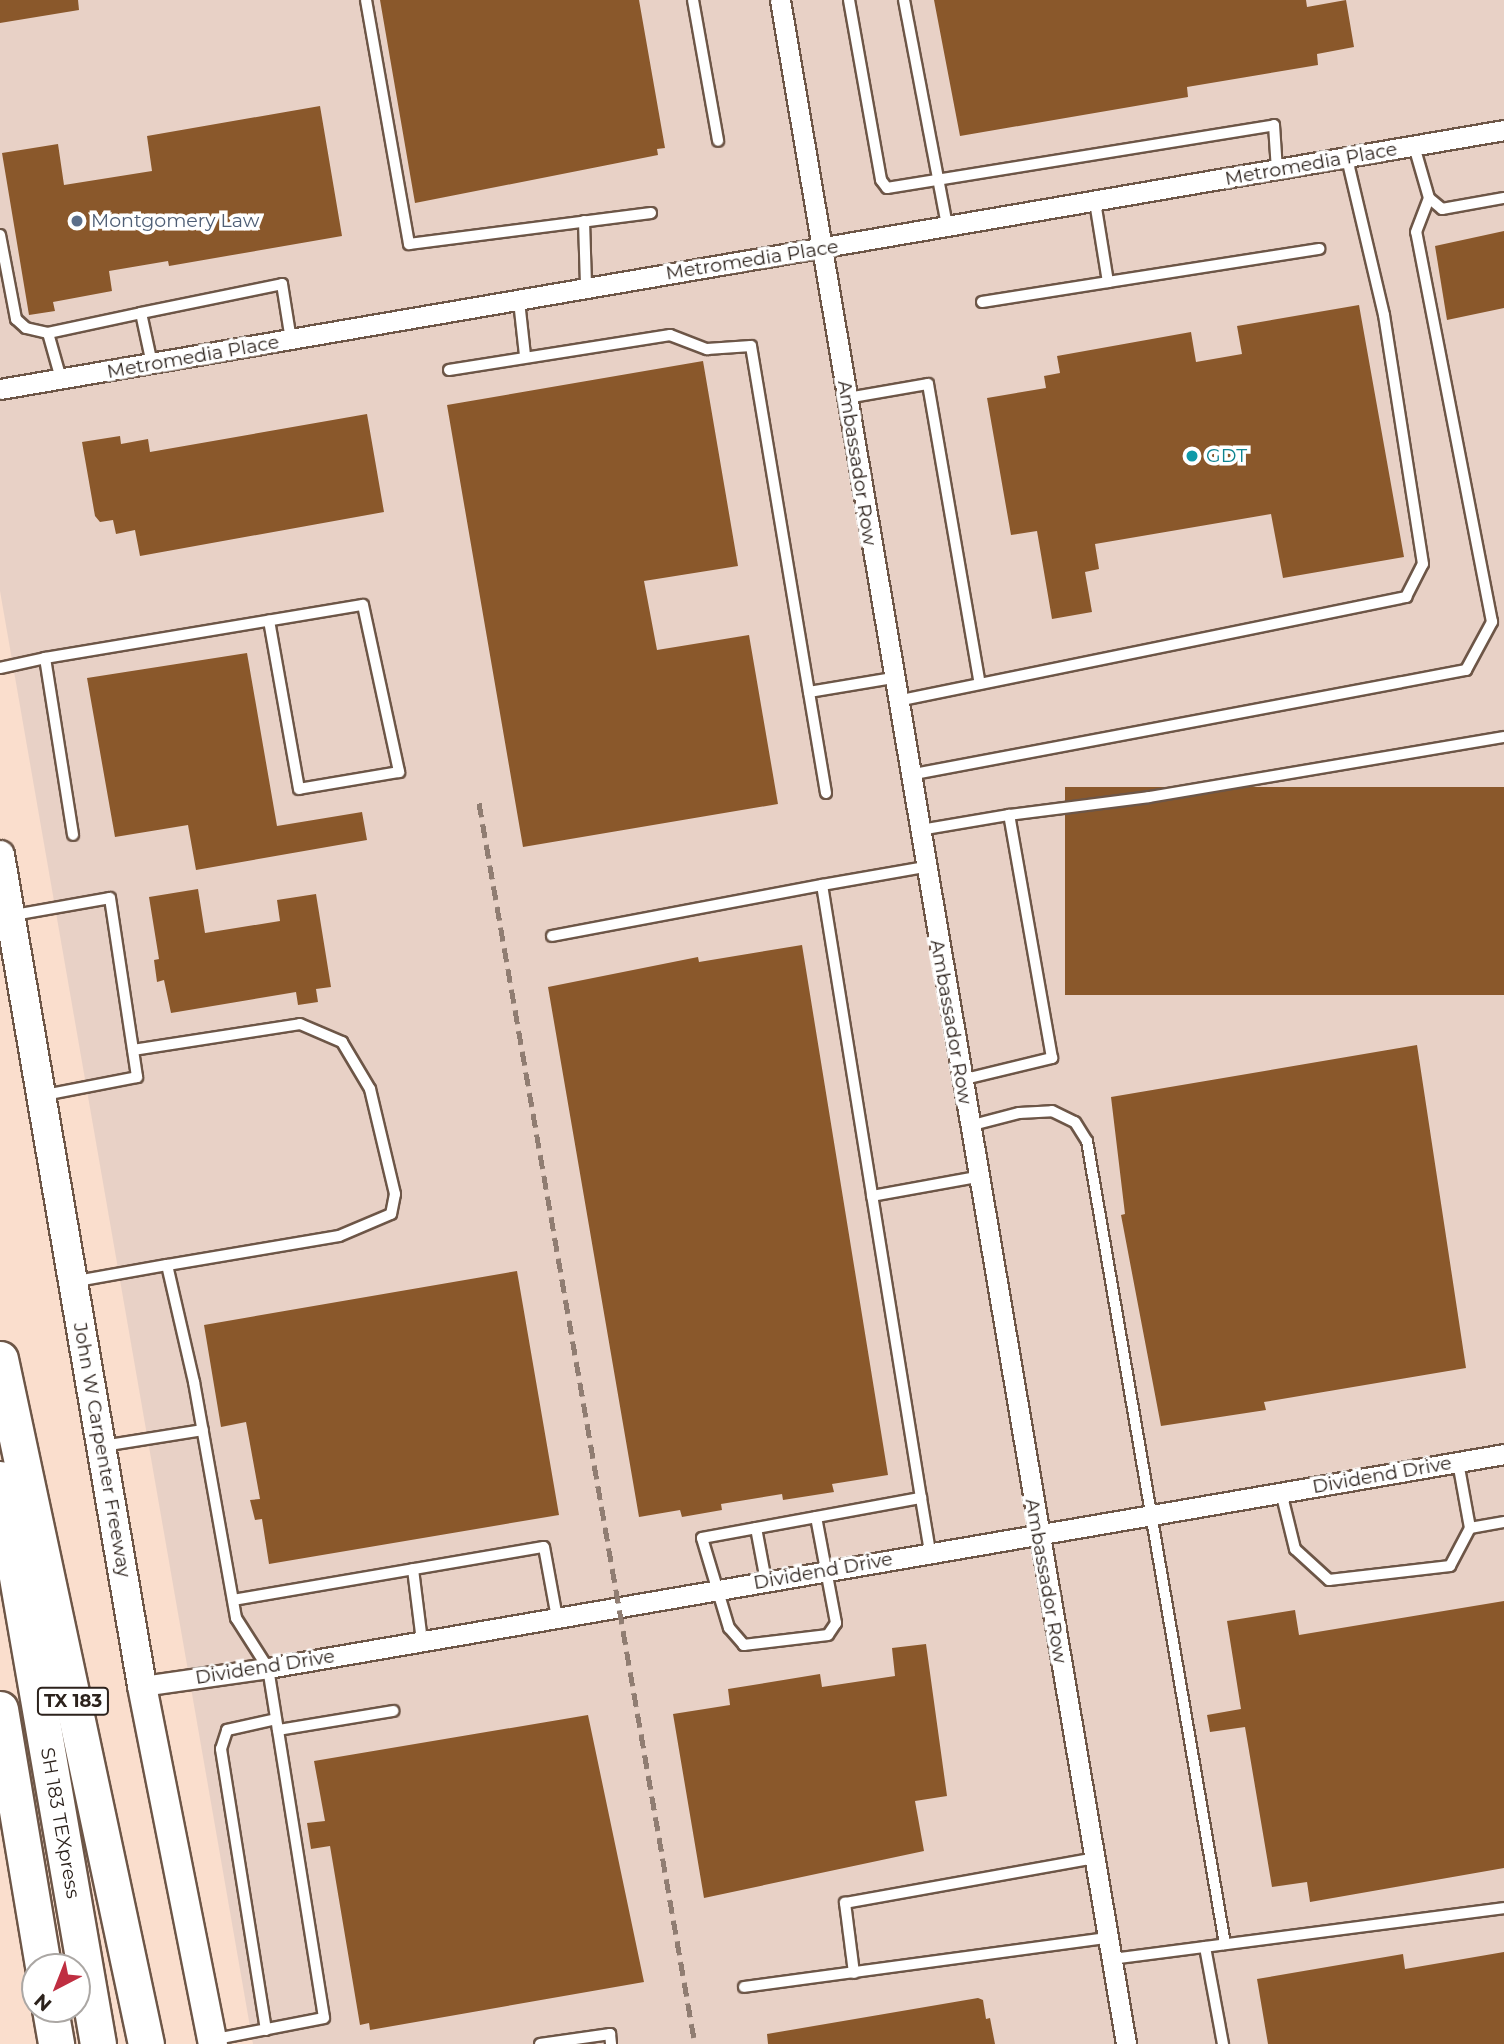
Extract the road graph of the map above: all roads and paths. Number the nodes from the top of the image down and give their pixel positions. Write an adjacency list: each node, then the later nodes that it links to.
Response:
1 (366, 0): 16 (lane)
2 (693, 0): 7 (lane)
3 (780, 0): 19 (street, Ambassador Row)
4 (849, 0): 11 (lane)
5 (904, 0): 11 (lane)
6 (1504, 130): 8 (street, Metromedia Place)
7 (718, 141)
8 (1414, 146): 9 (street, Metromedia Place); 12 (lane)
9 (1347, 158): 10 (street, Metromedia Place); 38 (lane)
10 (1277, 170): 11 (lane); 14 (street, Metromedia Place)
11 (938, 179): 17 (lane)
12 (1429, 198): 13 (lane); 42 (lane)
13 (1504, 198)
14 (1095, 202): 17 (street, Metromedia Place); 21 (lane)
15 (652, 213): 16 (lane)
16 (584, 221): 22 (lane)
17 (947, 228): 19 (street, Metromedia Place)
18 (0, 236): 26 (lane)
19 (822, 248): 22 (street, Metromedia Place); 33 (street, Ambassador Row)
20 (1319, 249): 21 (lane)
21 (1108, 282): 24 (lane)
22 (586, 286): 23 (street, Metromedia Place)
23 (519, 301): 27 (street, Metromedia Place); 28 (lane)
24 (982, 302)
25 (141, 313): 26 (lane); 27 (lane); 29 (lane)
26 (48, 332): 31 (lane)
27 (292, 340): 29 (street, Metromedia Place)
28 (525, 355): 30 (lane); 39 (lane)
29 (152, 363): 31 (street, Metromedia Place)
30 (449, 370)
31 (61, 379): 32 (street, Metromedia Place)
32 (0, 389)
33 (847, 398): 37 (street, Ambassador Row); 38 (lane)
34 (269, 621): 34 (lane); 35 (lane)
35 (45, 658): 36 (lane); 46 (lane)
36 (0, 668)
37 (893, 678): 39 (lane); 40 (street, Ambassador Row)
38 (980, 684): 40 (lane)
39 (809, 692): 43 (lane)
40 (896, 701): 42 (street, Ambassador Row)
41 (1504, 737): 44 (lane)
42 (909, 775): 45 (street, Ambassador Row)
43 (826, 793)
44 (1009, 815): 45 (lane); 53 (lane)
45 (918, 830): 48 (street, Ambassador Row)
46 (73, 835)
47 (0, 855): 50 (main road, John W Carpenter Freeway)
48 (925, 867): 49 (lane); 53 (street, Ambassador Row)
49 (822, 885): 51 (lane); 57 (lane)
50 (10, 916): 52 (lane); 54 (main road, John W Carpenter Freeway)
51 (552, 936)
52 (133, 1050): 54 (lane); 58 (lane)
53 (961, 1080): 55 (street, Ambassador Row)
54 (41, 1096): 59 (main road, John W Carpenter Freeway)
55 (969, 1126): 56 (street, Ambassador Row); 68 (lane)
56 (977, 1177): 57 (lane); 73 (street, Ambassador Row)
57 (872, 1196): 67 (lane)
58 (167, 1265): 59 (lane); 61 (lane)
59 (74, 1282): 62 (main road, John W Carpenter Freeway)
60 (0, 1359): 101 (highway, TX 183)
61 (203, 1430): 62 (lane); 79 (lane)
62 (102, 1446): 83 (main road, John W Carpenter Freeway)
63 (1504, 1454): 64 (street, Dividend Drive)
64 (1458, 1462): 66 (street, Dividend Drive); 72 (lane)
65 (0, 1479): 100 (highway, SH 183 TEXpress)
66 (1281, 1492): 68 (street, Dividend Drive); 72 (lane)
67 (921, 1498): 69 (lane); 74 (lane)
68 (1152, 1513): 73 (street, Dividend Drive); 90 (lane)
69 (816, 1517): 71 (lane); 76 (lane)
70 (1504, 1522): 72 (lane)
71 (756, 1528): 77 (lane); 78 (lane)
72 (1470, 1528)
73 (1038, 1533): 74 (street, Dividend Drive); 87 (street, Ambassador Row)
74 (930, 1552): 76 (street, Dividend Drive)
75 (414, 1569): 79 (lane); 80 (lane); 81 (lane)
76 (827, 1570): 77 (street, Dividend Drive); 78 (lane)
77 (766, 1581): 78 (street, Dividend Drive)
78 (718, 1590): 80 (street, Dividend Drive)
79 (233, 1600): 82 (lane)
80 (557, 1618): 81 (street, Dividend Drive)
81 (422, 1641): 82 (street, Dividend Drive)
82 (268, 1668): 83 (street, Dividend Drive); 86 (lane)
83 (142, 1686): 98 (main road, John W Carpenter Freeway)
84 (0, 1709): 92 (highway, SH 183 TEXpress)
85 (393, 1711): 86 (lane)
86 (277, 1725): 97 (lane); 97 (lane)
87 (1094, 1858): 89 (street, Ambassador Row); 94 (lane)
88 (1504, 1908): 90 (lane)
89 (1108, 1938): 93 (street, Ambassador Row); 94 (lane)
90 (1225, 1944): 91 (lane)
91 (1205, 1947): 93 (lane); 105 (lane)
92 (41, 1953)
93 (1112, 1959): 104 (street, Ambassador Row)
94 (854, 1973): 95 (lane)
95 (744, 1987)
96 (52, 2023): 99 (highway)
97 (266, 2030): 98 (lane)
98 (213, 2042)
99 (56, 2044)
100 (98, 2044)
101 (146, 2044)
102 (540, 2044): 103 (lane)
103 (611, 2044)
104 (1126, 2044)
105 (1223, 2044)

